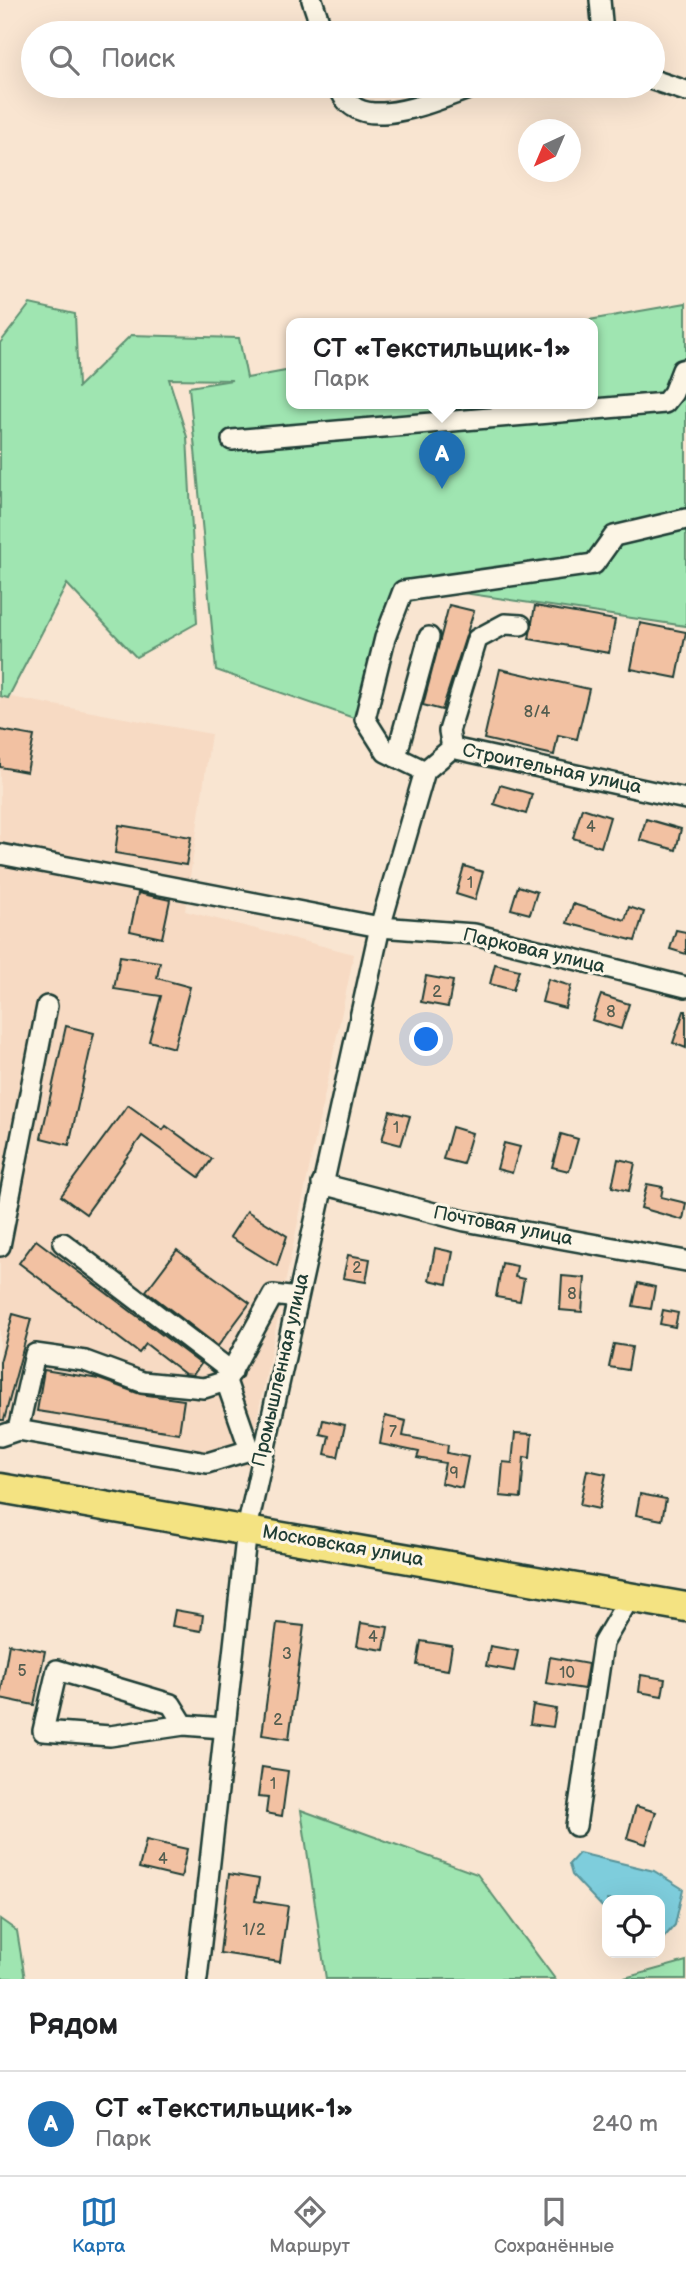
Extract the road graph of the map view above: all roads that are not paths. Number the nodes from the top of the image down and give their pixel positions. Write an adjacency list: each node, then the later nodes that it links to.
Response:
1 (312, 0): 3 (street)
2 (600, 0): 4 (street)
3 (319, 21)
4 (602, 21)
5 (665, 84): 6 (street)
6 (686, 91)
7 (345, 98): 8 (street)
8 (439, 98)
9 (686, 369): 10 (street)
10 (232, 440)
11 (686, 519): 15 (street)
12 (521, 625): 14 (street)
13 (429, 637): 15 (street)
14 (452, 748): 16 (street, Строительная улица); 17 (street, Строительная улица)
15 (396, 757): 16 (street)
16 (425, 771): 19 (street, Промышленная улица)
17 (686, 799)
18 (0, 854): 19 (street, Парковая улица)
19 (380, 927): 20 (street, Парковая улица); 22 (street, Промышленная улица)
20 (686, 986)
21 (47, 1006): 24 (street)
22 (322, 1184): 25 (street, Почтовая улица); 26 (street, Промышленная улица)
23 (63, 1243): 27 (street)
24 (0, 1246)
25 (686, 1261)
26 (297, 1298): 27 (street); 29 (street, Промышленная улица)
27 (229, 1377): 28 (street); 29 (street)
28 (9, 1433): 29 (street)
29 (256, 1452): 31 (street, Промышленная улица)
30 (0, 1488): 31 (highway, Московская улица)
31 (247, 1529): 32 (highway, Московская улица); 35 (street, Промышленная улица)
32 (630, 1597): 33 (highway, Московская улица); 36 (street)
33 (686, 1607)
34 (184, 1725): 34 (street); 35 (street)
35 (223, 1728): 37 (street, Промышленная улица)
36 (576, 1826)
37 (197, 1979)

